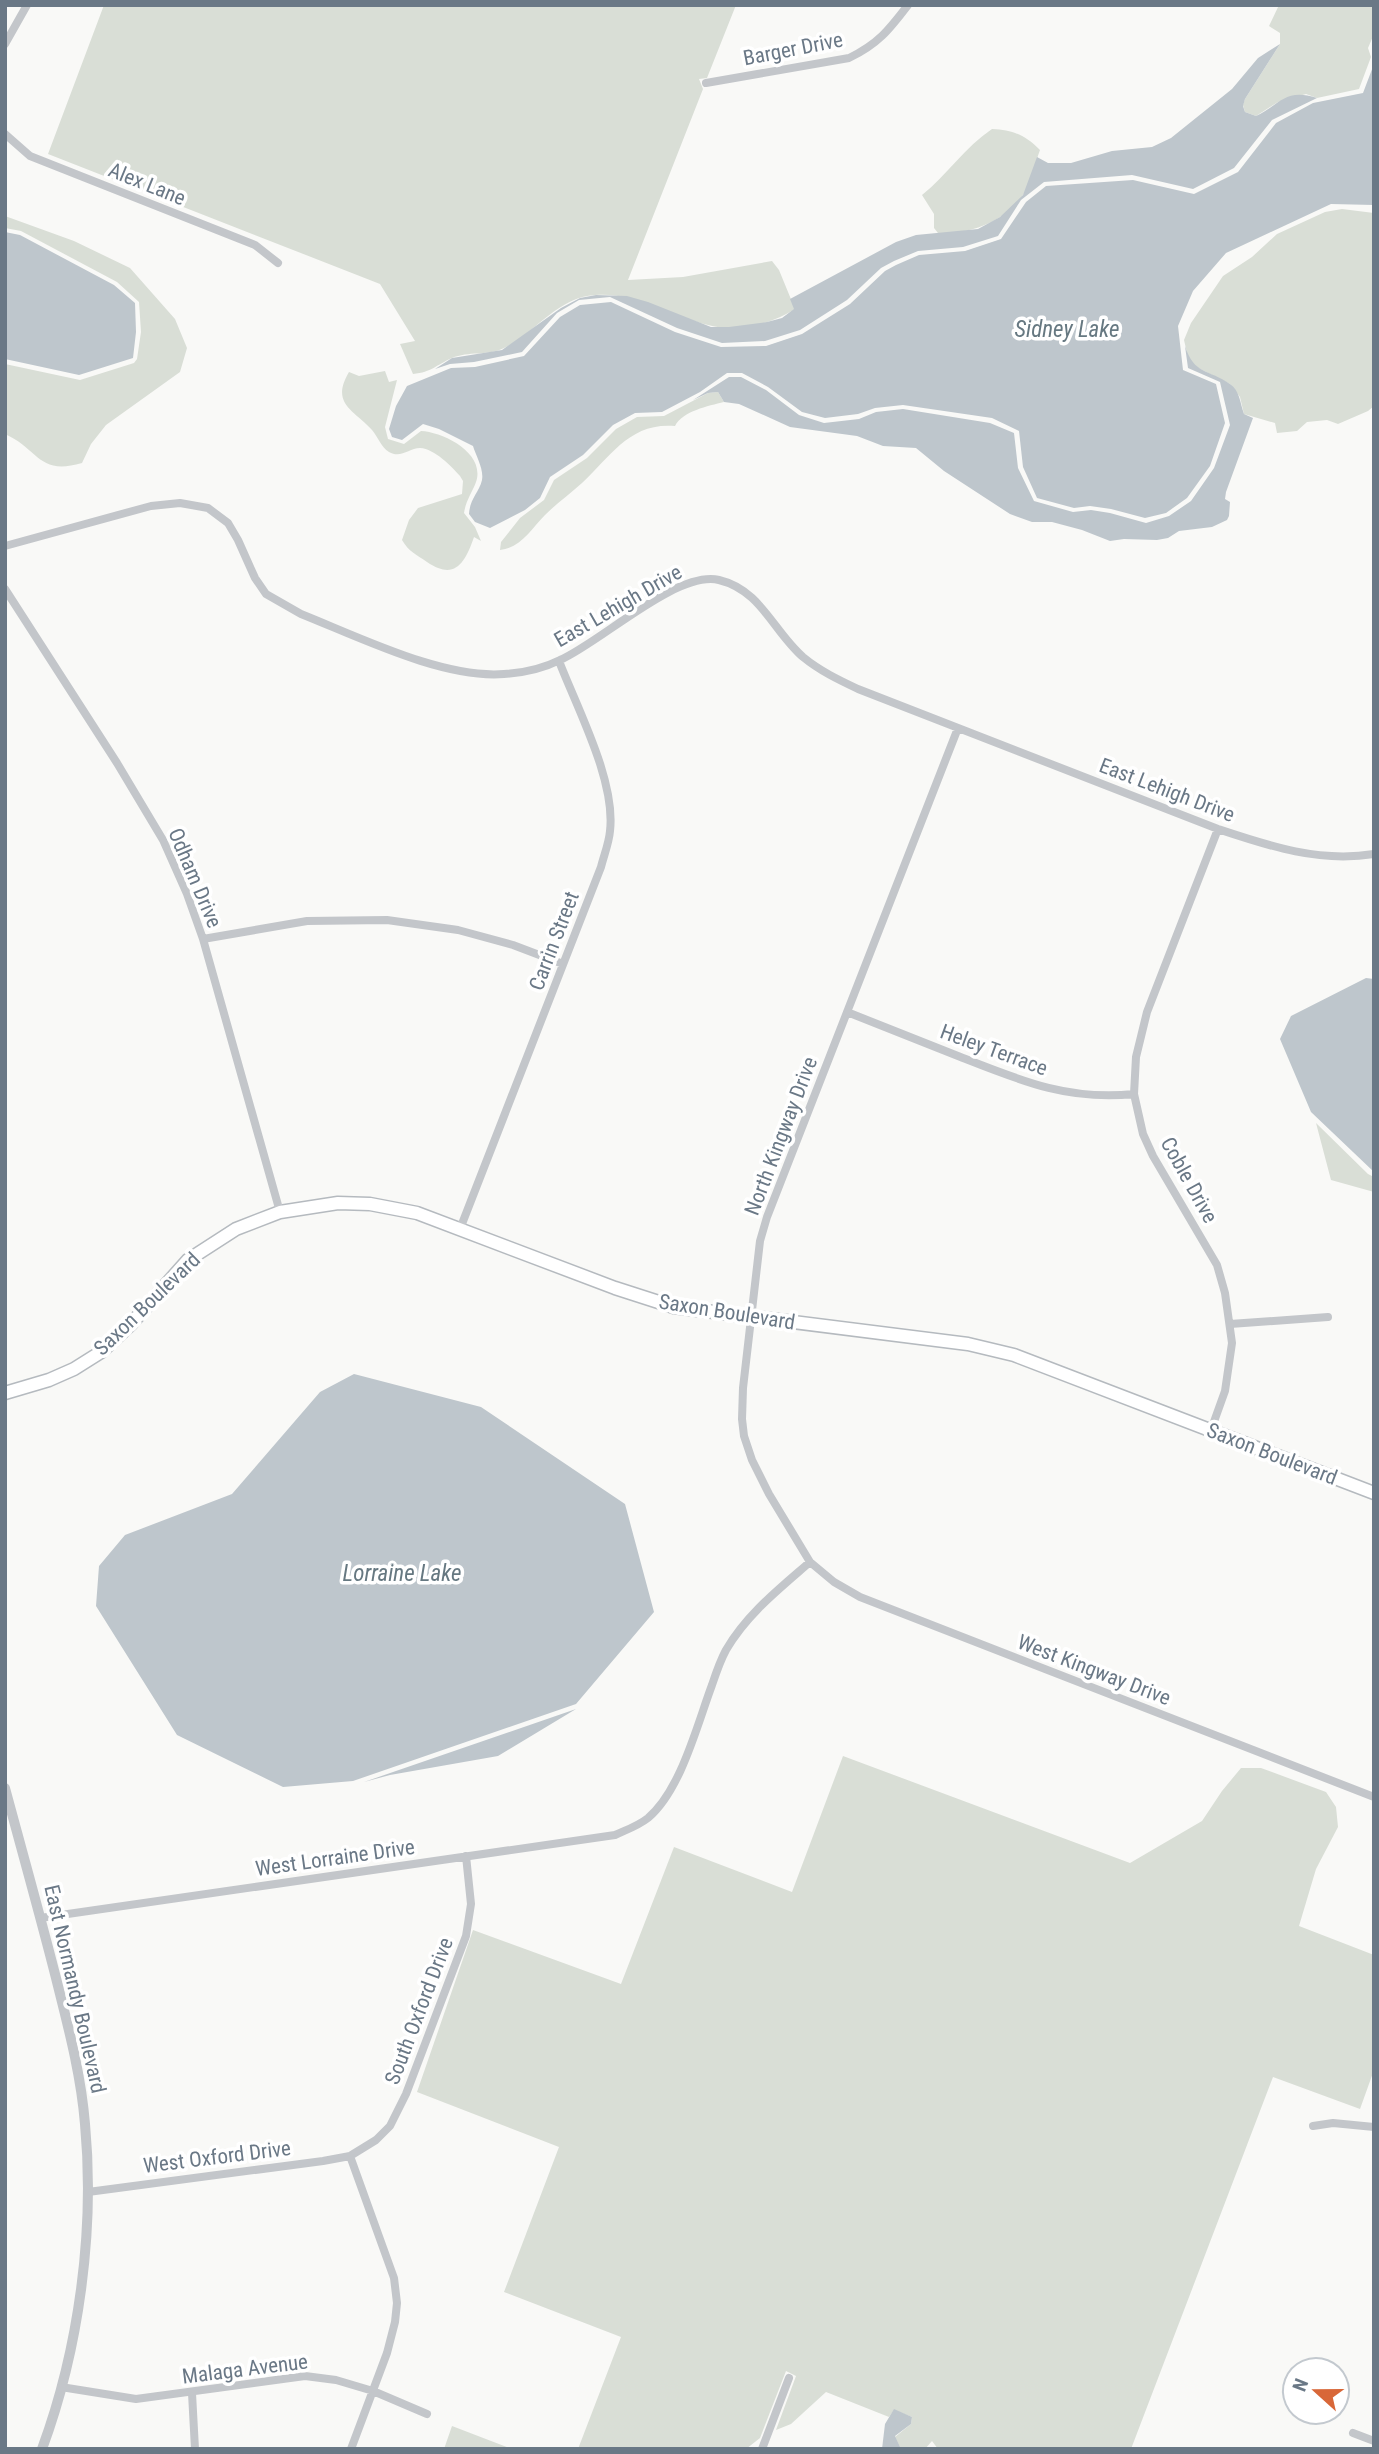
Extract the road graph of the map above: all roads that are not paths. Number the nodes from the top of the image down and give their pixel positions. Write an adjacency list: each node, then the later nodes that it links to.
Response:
1 (27, 5): 3 (street)
2 (908, 5): 4 (street, Barger Drive)
3 (5, 44)
4 (706, 83)
5 (5, 134): 6 (street, Alex Lane)
6 (278, 263)
7 (5, 546): 9 (street, East Lehigh Drive)
8 (5, 589): 13 (street, Odham Drive)
9 (559, 661): 10 (street, East Lehigh Drive); 14 (street, Carrin Street)
10 (958, 728): 11 (street, East Lehigh Drive); 15 (street, North Kingway Drive)
11 (1218, 829): 12 (street, East Lehigh Drive); 16 (street, Coble Drive)
12 (1374, 855)
13 (203, 939): 14 (street); 17 (street, Odham Drive)
14 (563, 964): 18 (street, Carrin Street)
15 (847, 1012): 16 (street, Heley Terrace); 19 (street, North Kingway Drive)
16 (1134, 1094): 21 (street, Coble Drive)
17 (280, 1212): 18 (main road, Saxon Boulevard); 22 (main road, Saxon Boulevard)
18 (460, 1229): 19 (main road, Saxon Boulevard)
19 (751, 1317): 23 (main road, Saxon Boulevard); 25 (street, North Kingway Drive)
20 (1328, 1317): 21 (street)
21 (1230, 1324): 23 (street, Coble Drive)
22 (5, 1392)
23 (1211, 1430): 24 (main road, Saxon Boulevard)
24 (1374, 1493)
25 (810, 1562): 27 (street, West Kingway Drive); 28 (street, West Lorraine Drive)
26 (5, 1788): 29 (street, East Normandy Boulevard)
27 (1373, 1795)
28 (466, 1856): 29 (street, West Lorraine Drive); 32 (street, South Oxford Drive)
29 (40, 1918): 33 (street, East Normandy Boulevard)
30 (1313, 2126): 31 (street)
31 (1374, 2127)
32 (350, 2156): 33 (street, West Oxford Drive); 36 (street)
33 (88, 2192): 35 (street, East Normandy Boulevard)
34 (789, 2378): 44 (street)
35 (61, 2387): 37 (street, Malaga Avenue); 41 (street, East Normandy Boulevard)
36 (373, 2392): 37 (street, Malaga Avenue); 38 (street, Malaga Avenue); 43 (street)
37 (192, 2393): 42 (street)
38 (427, 2414)
39 (1353, 2433): 40 (street)
40 (1374, 2441)
41 (42, 2449)
42 (195, 2449)
43 (351, 2449)
44 (762, 2449)

